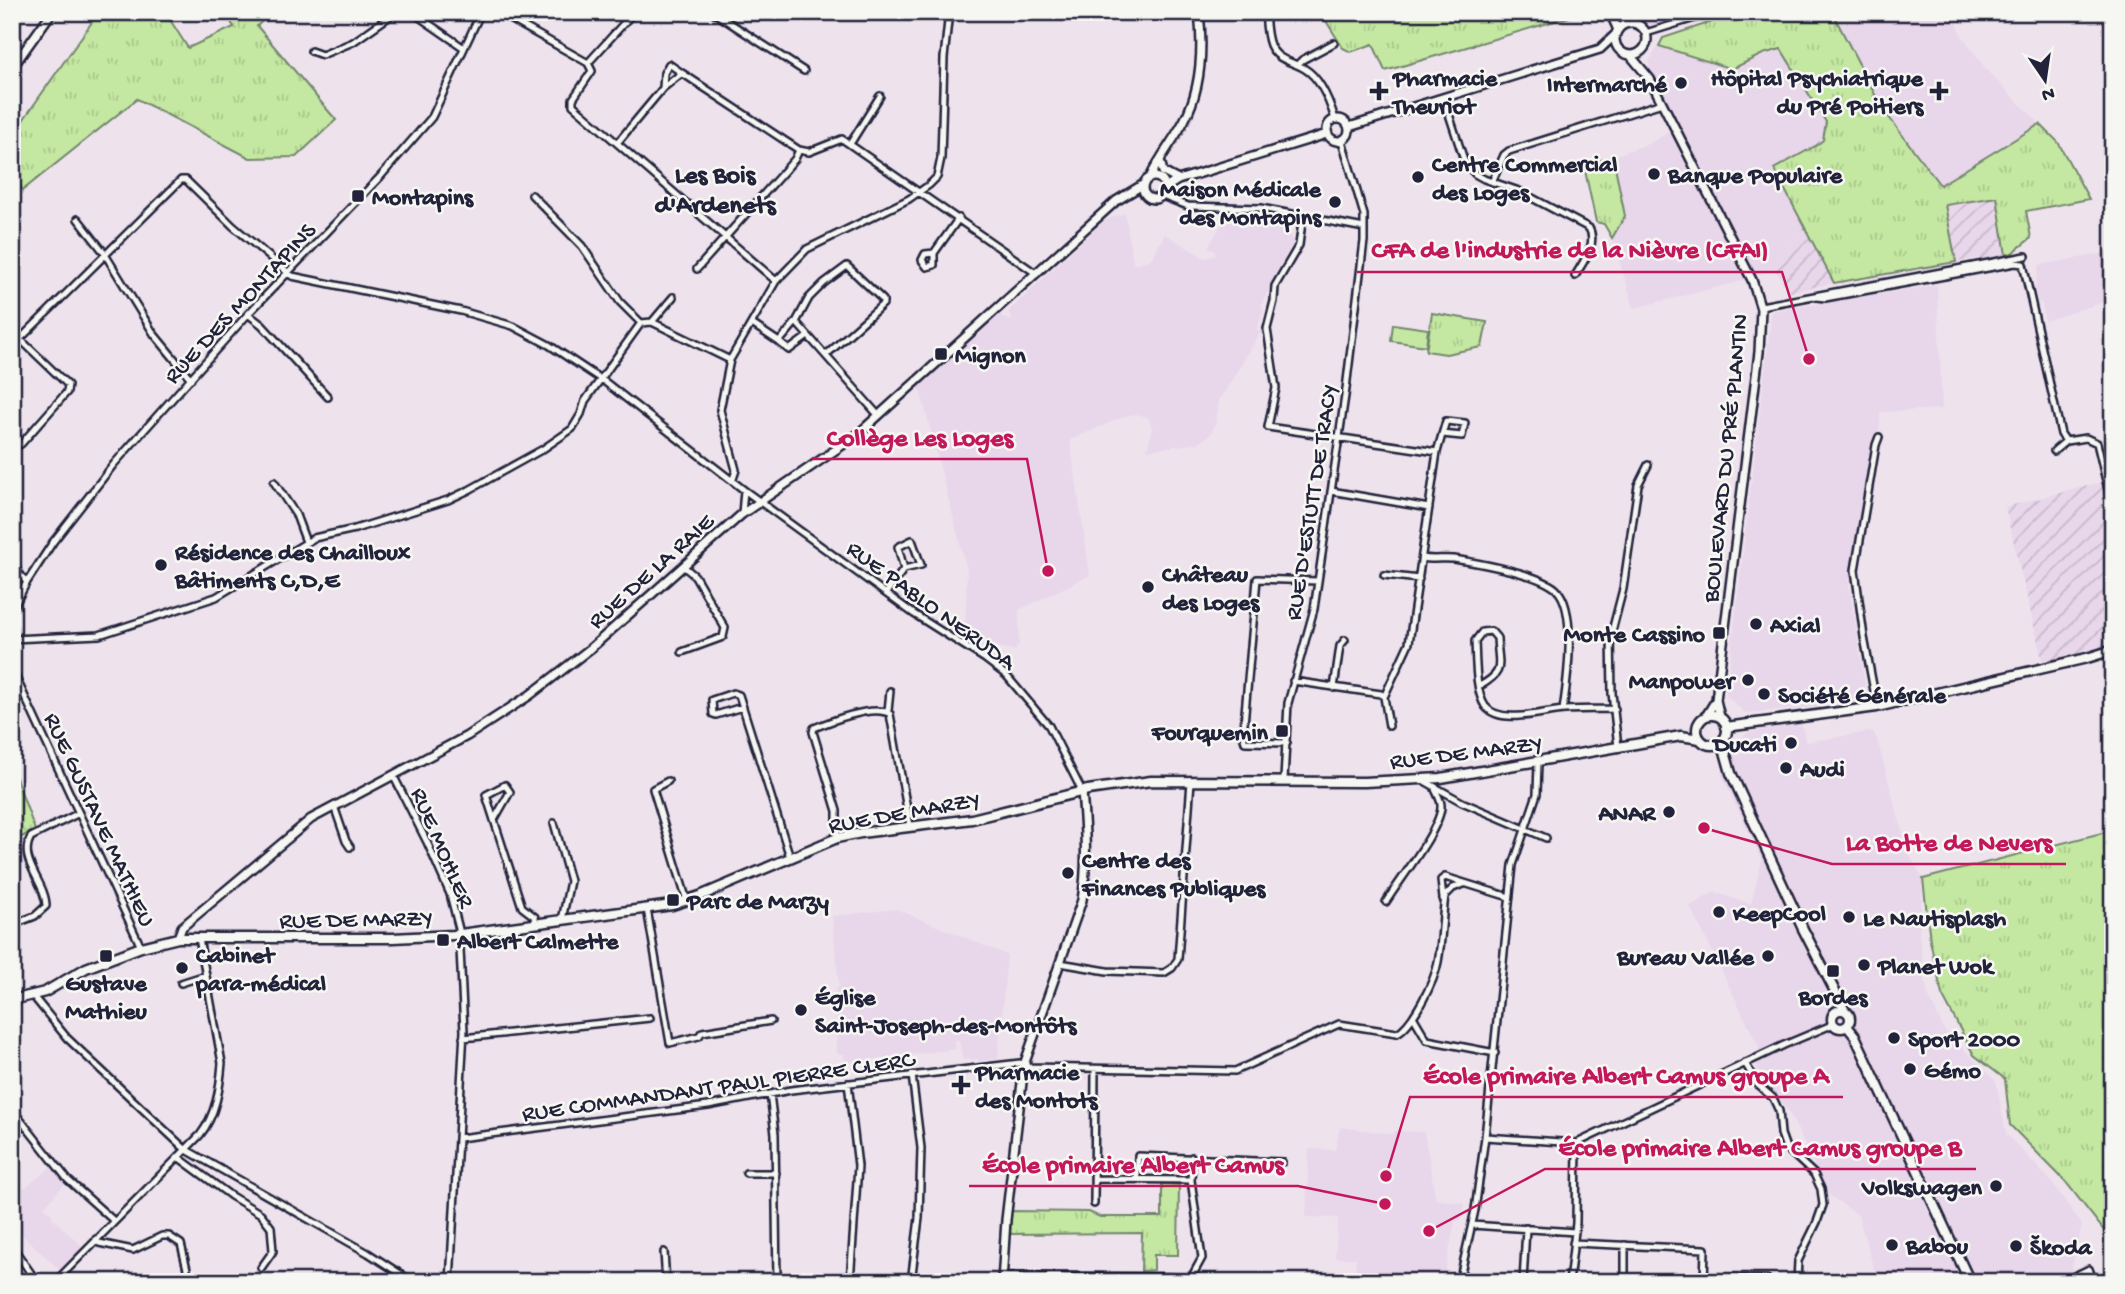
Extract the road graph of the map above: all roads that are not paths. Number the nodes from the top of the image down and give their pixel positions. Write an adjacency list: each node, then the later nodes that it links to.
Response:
1 (52, 12): 27 (street)
2 (396, 12): 22 (street)
3 (412, 12): 20 (street)
4 (481, 12): 20 (street, RUE DES MONTAPINS)
5 (498, 12): 25 (street)
6 (634, 12): 25 (street)
7 (713, 12): 28 (street)
8 (949, 12): 47 (street)
9 (1199, 12): 42 (street)
10 (1278, 12): 14 (street)
11 (1610, 12): 16 (street)
12 (1618, 12): 15 (street)
13 (1714, 12): 17 (street)
14 (1265, 13): 26 (street)
15 (1630, 23): 16 (street); 17 (street)
16 (1617, 32): 21 (street); 23 (street)
17 (1646, 33): 19 (street)
18 (1334, 43): 26 (street)
19 (1646, 46): 24 (street); 30 (street, BOULEVARD DU PRÉ PLANTIN)
20 (464, 48): 60 (street, RUE DES MONTAPINS)
21 (1600, 49): 23 (street); 33 (street)
22 (311, 51)
23 (1621, 52): 24 (street)
24 (1630, 55): 30 (street, BOULEVARD DU PRÉ PLANTIN)
25 (589, 63): 39 (street)
26 (1297, 65): 35 (street)
27 (12, 68)
28 (804, 71)
29 (682, 73): 31 (street); 31 (street); 41 (street)
30 (1650, 79): 34 (street, BOULEVARD DU PRÉ PLANTIN)
31 (663, 88): 39 (street)
32 (880, 96): 40 (street)
33 (1444, 99): 36 (street); 45 (street)
34 (1662, 103): 45 (street); 66 (street, BOULEVARD DU PRÉ PLANTIN)
35 (1335, 119): 36 (street); 37 (street)
36 (1349, 127): 38 (street)
37 (1327, 134): 38 (street); 43 (street)
38 (1342, 141): 54 (street)
39 (618, 142): 55 (street)
40 (850, 144): 41 (street); 47 (street)
41 (799, 150): 55 (street)
42 (1158, 163): 43 (street); 44 (street); 46 (street)
43 (1178, 180): 46 (street)
44 (1147, 181): 46 (street); 49 (street, RUE DE LA RAIE); 50 (street)
45 (1492, 182): 62 (street)
46 (1162, 186): 50 (street); 51 (street)
47 (918, 191): 52 (street); 63 (street)
48 (532, 195): 70 (street)
49 (1126, 195): 50 (street); 61 (street, RUE DE LA RAIE)
50 (1147, 195)
51 (1303, 215): 54 (street); 83 (street)
52 (959, 218): 56 (street); 61 (street)
53 (78, 219): 57 (street)
54 (1365, 224): 83 (street, RUE D'ESTUTT DE TRACY)
55 (727, 237): 59 (street); 63 (street)
56 (934, 253)
57 (105, 255): 60 (street); 73 (street); 78 (street)
58 (2023, 264): 65 (street); 65 (street); 85 (street)
59 (697, 270)
60 (287, 273): 67 (street, RUE DES MONTAPINS); 79 (street, RUE PABLO NERUDA)
61 (1037, 274): 81 (street, RUE DE LA RAIE)
62 (1575, 276)
63 (776, 281): 71 (street)
64 (673, 297): 68 (street)
65 (1816, 297): 66 (street)
66 (1761, 306): 119 (street, BOULEVARD DU PRÉ PLANTIN)
67 (248, 314): 78 (street, RUE DES MONTAPINS); 80 (street)
68 (652, 322): 70 (street); 77 (street)
69 (796, 322): 72 (street); 74 (street); 76 (street)
70 (641, 323): 79 (street)
71 (752, 324): 74 (street); 77 (street)
72 (808, 336): 74 (street); 76 (street)
73 (20, 339): 75 (street); 86 (street)
74 (779, 342)
75 (12, 347)
76 (826, 355): 81 (street)
77 (730, 360): 90 (street)
78 (191, 379): 106 (street, RUE DES MONTAPINS)
79 (601, 379): 90 (street, RUE PABLO NERUDA); 98 (street)
80 (328, 397)
81 (879, 416): 94 (street, RUE DE LA RAIE)
82 (1442, 434): 82 (street); 88 (street)
83 (1338, 437): 88 (street); 93 (street, RUE D'ESTUTT DE TRACY)
84 (1879, 437): 121 (street)
85 (2066, 441): 87 (street); 96 (street)
86 (12, 447)
87 (2054, 451)
88 (1437, 452): 95 (street)
89 (1648, 465): 122 (street)
90 (733, 480): 92 (street, RUE PABLO NERUDA)
91 (274, 482): 98 (street)
92 (744, 490): 94 (street, RUE PABLO NERUDA); 97 (street)
93 (1331, 491): 95 (street); 105 (street, RUE D'ESTUTT DE TRACY)
94 (761, 501): 97 (street, RUE DE LA RAIE); 107 (street, RUE PABLO NERUDA)
95 (1429, 508): 100 (street)
96 (2112, 508)
97 (741, 514): 101 (street, RUE DE LA RAIE)
98 (306, 542): 109 (street)
99 (12, 553): 106 (street)
100 (1422, 558): 104 (street); 123 (street)
101 (683, 566): 112 (street); 138 (street, RUE DE LA RAIE)
102 (904, 569): 102 (street); 107 (street)
103 (1384, 575): 104 (street)
104 (1419, 579): 118 (street)
105 (1318, 581): 114 (street, RUE D'ESTUTT DE TRACY); 133 (street)
106 (27, 582): 108 (street, RUE DES MONTAPINS)
107 (886, 593): 144 (street, RUE PABLO NERUDA)
108 (12, 610)
109 (12, 639)
110 (1345, 640): 116 (street)
111 (2113, 648): 121 (main road)
112 (682, 652)
113 (12, 669): 148 (street, RUE GUSTAVE MATHIEU)
114 (1293, 681): 116 (street); 133 (street, RUE D'ESTUTT DE TRACY)
115 (1480, 686): 115 (street); 123 (street)
116 (1334, 688): 118 (street)
117 (890, 691): 124 (street)
118 (1384, 697): 127 (street)
119 (1716, 700): 125 (street, BOULEVARD DU PRÉ PLANTIN); 126 (street, BOULEVARD DU PRÉ PLANTIN)
120 (742, 707): 120 (street); 156 (street)
121 (1877, 707): 129 (main road)
122 (1615, 709): 123 (street); 135 (street)
123 (1563, 710)
124 (888, 711): 151 (street); 153 (street)
125 (1706, 716): 126 (main road); 128 (main road)
126 (1720, 717): 129 (main road)
127 (1389, 726)
128 (1697, 727): 130 (main road, RUE DE MARZY); 131 (main road)
129 (1726, 727): 132 (main road)
130 (1681, 736): 131 (main road, RUE DE MARZY); 135 (main road, RUE DE MARZY)
131 (1700, 739): 134 (main road)
132 (1722, 741): 134 (main road); 137 (main road)
133 (1287, 743): 140 (street, RUE D'ESTUTT DE TRACY)
134 (1711, 745): 137 (main road)
135 (1618, 748): 136 (main road, RUE DE MARZY)
136 (1538, 762): 139 (main road, RUE DE MARZY); 152 (street)
137 (1731, 773): 174 (main road)
138 (393, 775): 147 (street, RUE DE LA RAIE); 166 (street, RUE MOHLER)
139 (1421, 779): 140 (main road, RUE DE MARZY); 143 (street)
140 (1284, 780): 142 (main road, RUE DE MARZY)
141 (668, 781): 159 (street)
142 (1191, 781): 144 (main road, RUE DE MARZY); 170 (street)
143 (1435, 789): 145 (street); 146 (street)
144 (1082, 791): 151 (main road, RUE DE MARZY); 170 (street)
145 (1448, 796): 146 (street); 152 (street)
146 (1441, 803): 160 (street)
147 (334, 806): 155 (street); 167 (street, RUE DE LA RAIE)
148 (79, 813): 165 (street); 169 (street, RUE GUSTAVE MATHIEU)
149 (494, 820): 149 (street); 164 (street)
150 (554, 823): 163 (street)
151 (910, 826): 153 (main road, RUE DE MARZY)
152 (1524, 830): 154 (street); 158 (street)
153 (836, 838): 156 (main road, RUE DE MARZY)
154 (1546, 838)
155 (350, 847)
156 (790, 857): 159 (main road, RUE DE MARZY)
157 (1464, 884): 158 (street); 161 (street); 161 (street)
158 (1509, 897): 184 (street)
159 (687, 901): 162 (main road, RUE DE MARZY)
160 (1386, 902)
161 (1444, 902): 179 (street)
162 (647, 909): 163 (main road, RUE DE MARZY); 180 (street)
163 (562, 920): 164 (main road, RUE DE MARZY)
164 (536, 924): 166 (main road, RUE DE MARZY)
165 (12, 925)
166 (459, 934): 168 (main road, RUE DE MARZY); 183 (street, RUE MOHLER)
167 (178, 938): 168 (main road, RUE DE MARZY); 169 (main road, RUE DE MARZY)
168 (199, 938): 171 (street)
169 (141, 947): 173 (main road, RUE DE MARZY)
170 (1060, 963): 186 (street)
171 (206, 975): 172 (street); 195 (street)
172 (181, 983)
173 (33, 996): 175 (main road, RUE DE MARZY); 195 (street)
174 (1836, 996): 176 (main road); 177 (main road)
175 (12, 1000)
176 (1844, 1009): 177 (main road); 182 (main road)
177 (1834, 1013): 181 (main road)
178 (650, 1018): 183 (street)
179 (1414, 1018): 184 (street); 187 (street, RUE COMMANDANT PAUL PIERRE CLERC)
180 (771, 1021)
181 (1834, 1024): 182 (main road); 185 (street)
182 (1847, 1026): 234 (main road)
183 (463, 1038): 193 (street, RUE MOHLER)
184 (1495, 1053): 192 (street)
185 (1745, 1063): 194 (street); 233 (street)
186 (1024, 1065): 187 (street, RUE COMMANDANT PAUL PIERRE CLERC); 188 (street, RUE COMMANDANT PAUL PIERRE CLERC); 217 (street)
187 (1095, 1069): 201 (street)
188 (912, 1075): 189 (street, RUE COMMANDANT PAUL PIERRE CLERC); 227 (street)
189 (849, 1083): 190 (street, RUE COMMANDANT PAUL PIERRE CLERC); 226 (street)
190 (770, 1094): 193 (street, RUE COMMANDANT PAUL PIERRE CLERC); 200 (street)
191 (12, 1109): 205 (street)
192 (1485, 1137): 194 (street); 206 (street)
193 (459, 1138): 223 (street, RUE MOHLER)
194 (1577, 1143): 208 (street)
195 (185, 1149): 196 (street); 222 (street)
196 (178, 1157): 205 (street); 214 (street)
197 (1192, 1157): 198 (street); 202 (street); 203 (street)
198 (1282, 1162)
199 (746, 1173): 200 (street)
200 (776, 1173): 225 (street)
201 (1094, 1179): 202 (street); 204 (street)
202 (1137, 1179): 203 (street)
203 (1191, 1180): 216 (street)
204 (1094, 1204)
205 (114, 1221): 209 (street)
206 (1472, 1225): 207 (street); 229 (street)
207 (1526, 1228): 208 (street); 230 (street)
208 (1575, 1231): 210 (street)
209 (96, 1239): 215 (street); 221 (street)
210 (1573, 1243): 212 (street); 231 (street)
211 (12, 1245): 220 (street)
212 (1625, 1245): 219 (street); 232 (street)
213 (664, 1252): 224 (street)
214 (261, 1268)
215 (187, 1269)
216 (1191, 1278): 217 (street); 228 (street)
217 (1002, 1279)
218 (1767, 1279): 219 (street)
219 (1704, 1280)
220 (37, 1282)
221 (55, 1282)
222 (413, 1282)
223 (450, 1282)
224 (666, 1282)
225 (777, 1282)
226 (850, 1282)
227 (911, 1282)
228 (1222, 1282)
229 (1459, 1282)
230 (1523, 1282)
231 (1569, 1282)
232 (1625, 1282)
233 (1797, 1282)
234 (1970, 1282)
235 (2062, 1282): 236 (street)
236 (2094, 1282)

